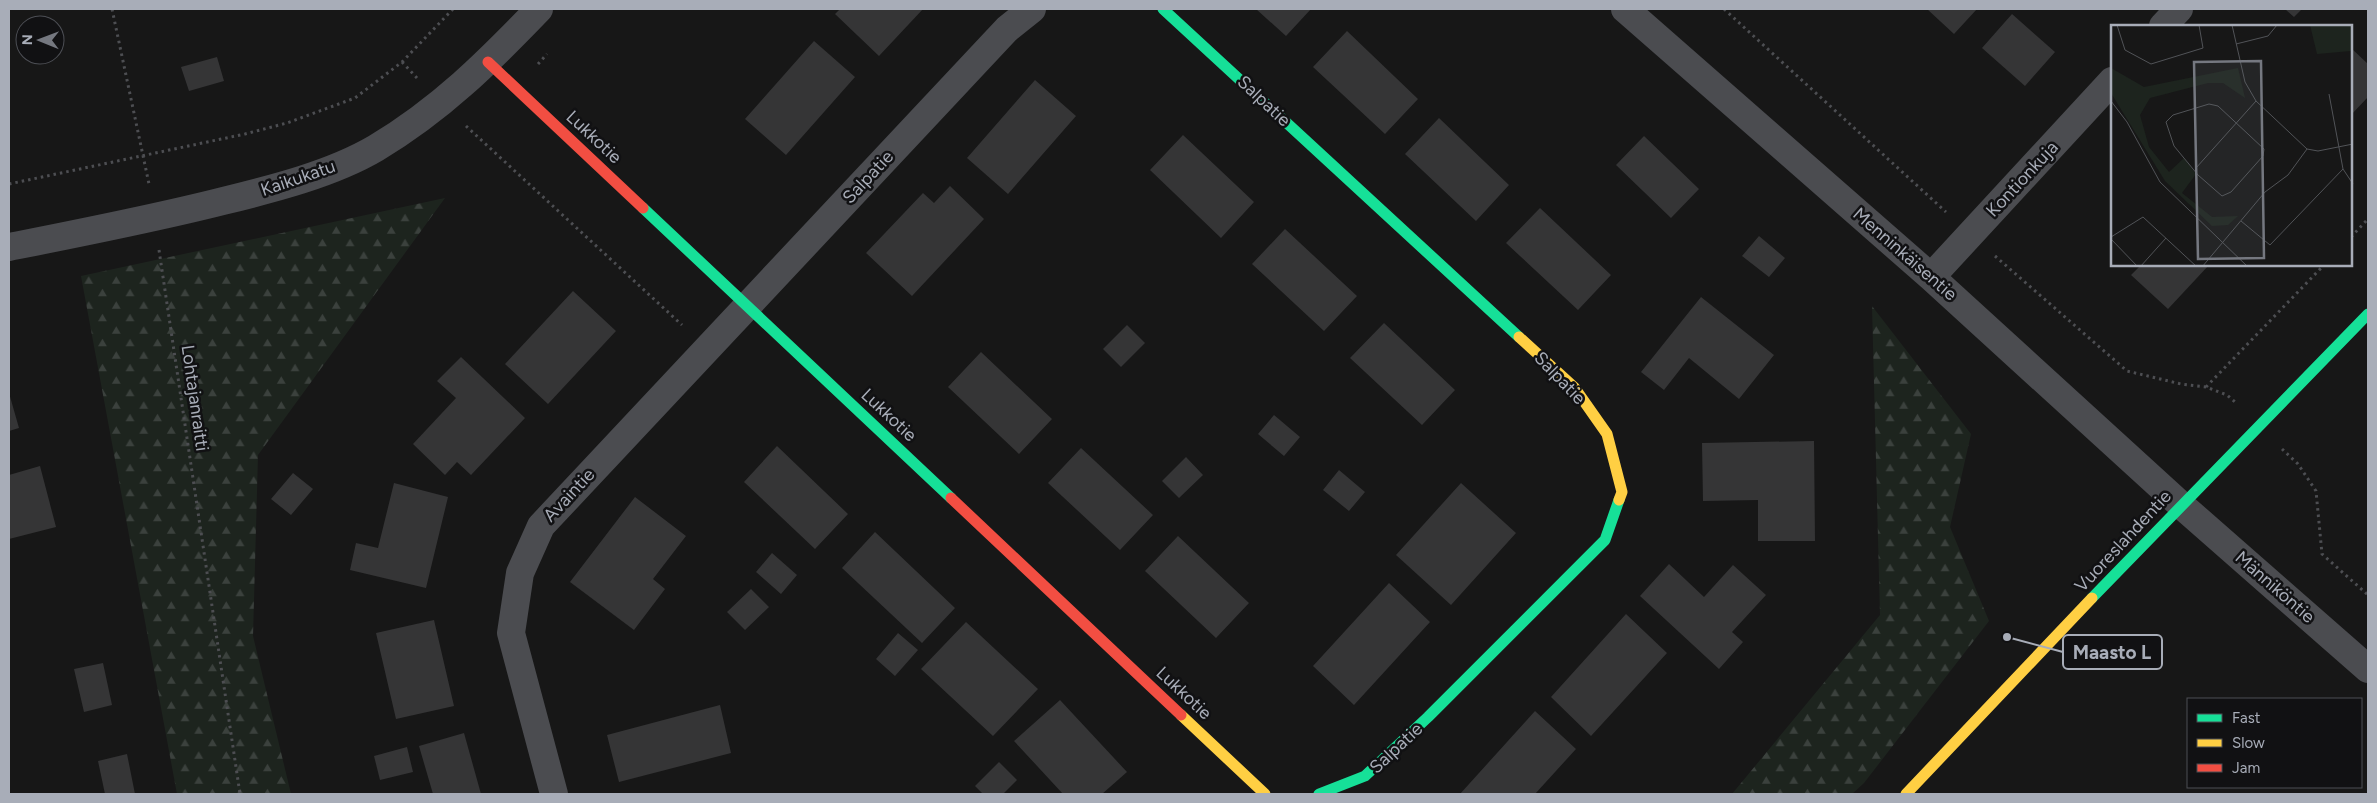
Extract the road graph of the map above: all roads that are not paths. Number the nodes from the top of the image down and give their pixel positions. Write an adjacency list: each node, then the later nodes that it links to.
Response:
1 (538, 9): 7 (street, Kaikukatu)
2 (1032, 9): 11 (street, Salpatie)
3 (1163, 9): 17 (street, Salpatie)
4 (1625, 9): 10 (street, Menninkäisentie)
5 (2179, 9): 6 (street)
6 (2163, 25)
7 (488, 62): 9 (street, Kaikukatu); 11 (street, Lukkotie)
8 (2111, 82): 10 (street, Kontionkuja)
9 (9, 247)
10 (1931, 277): 13 (street, Menninkäisentie)
11 (747, 304): 15 (street, Avaintie); 16 (street, Lukkotie)
12 (2368, 314): 13 (street, Vuoreslahdentie)
13 (2181, 505): 14 (street, Männiköntie); 18 (street, Vuoreslahdentie)
14 (2368, 669)
15 (554, 794)
16 (1265, 794)
17 (1319, 794)
18 (1906, 794)

